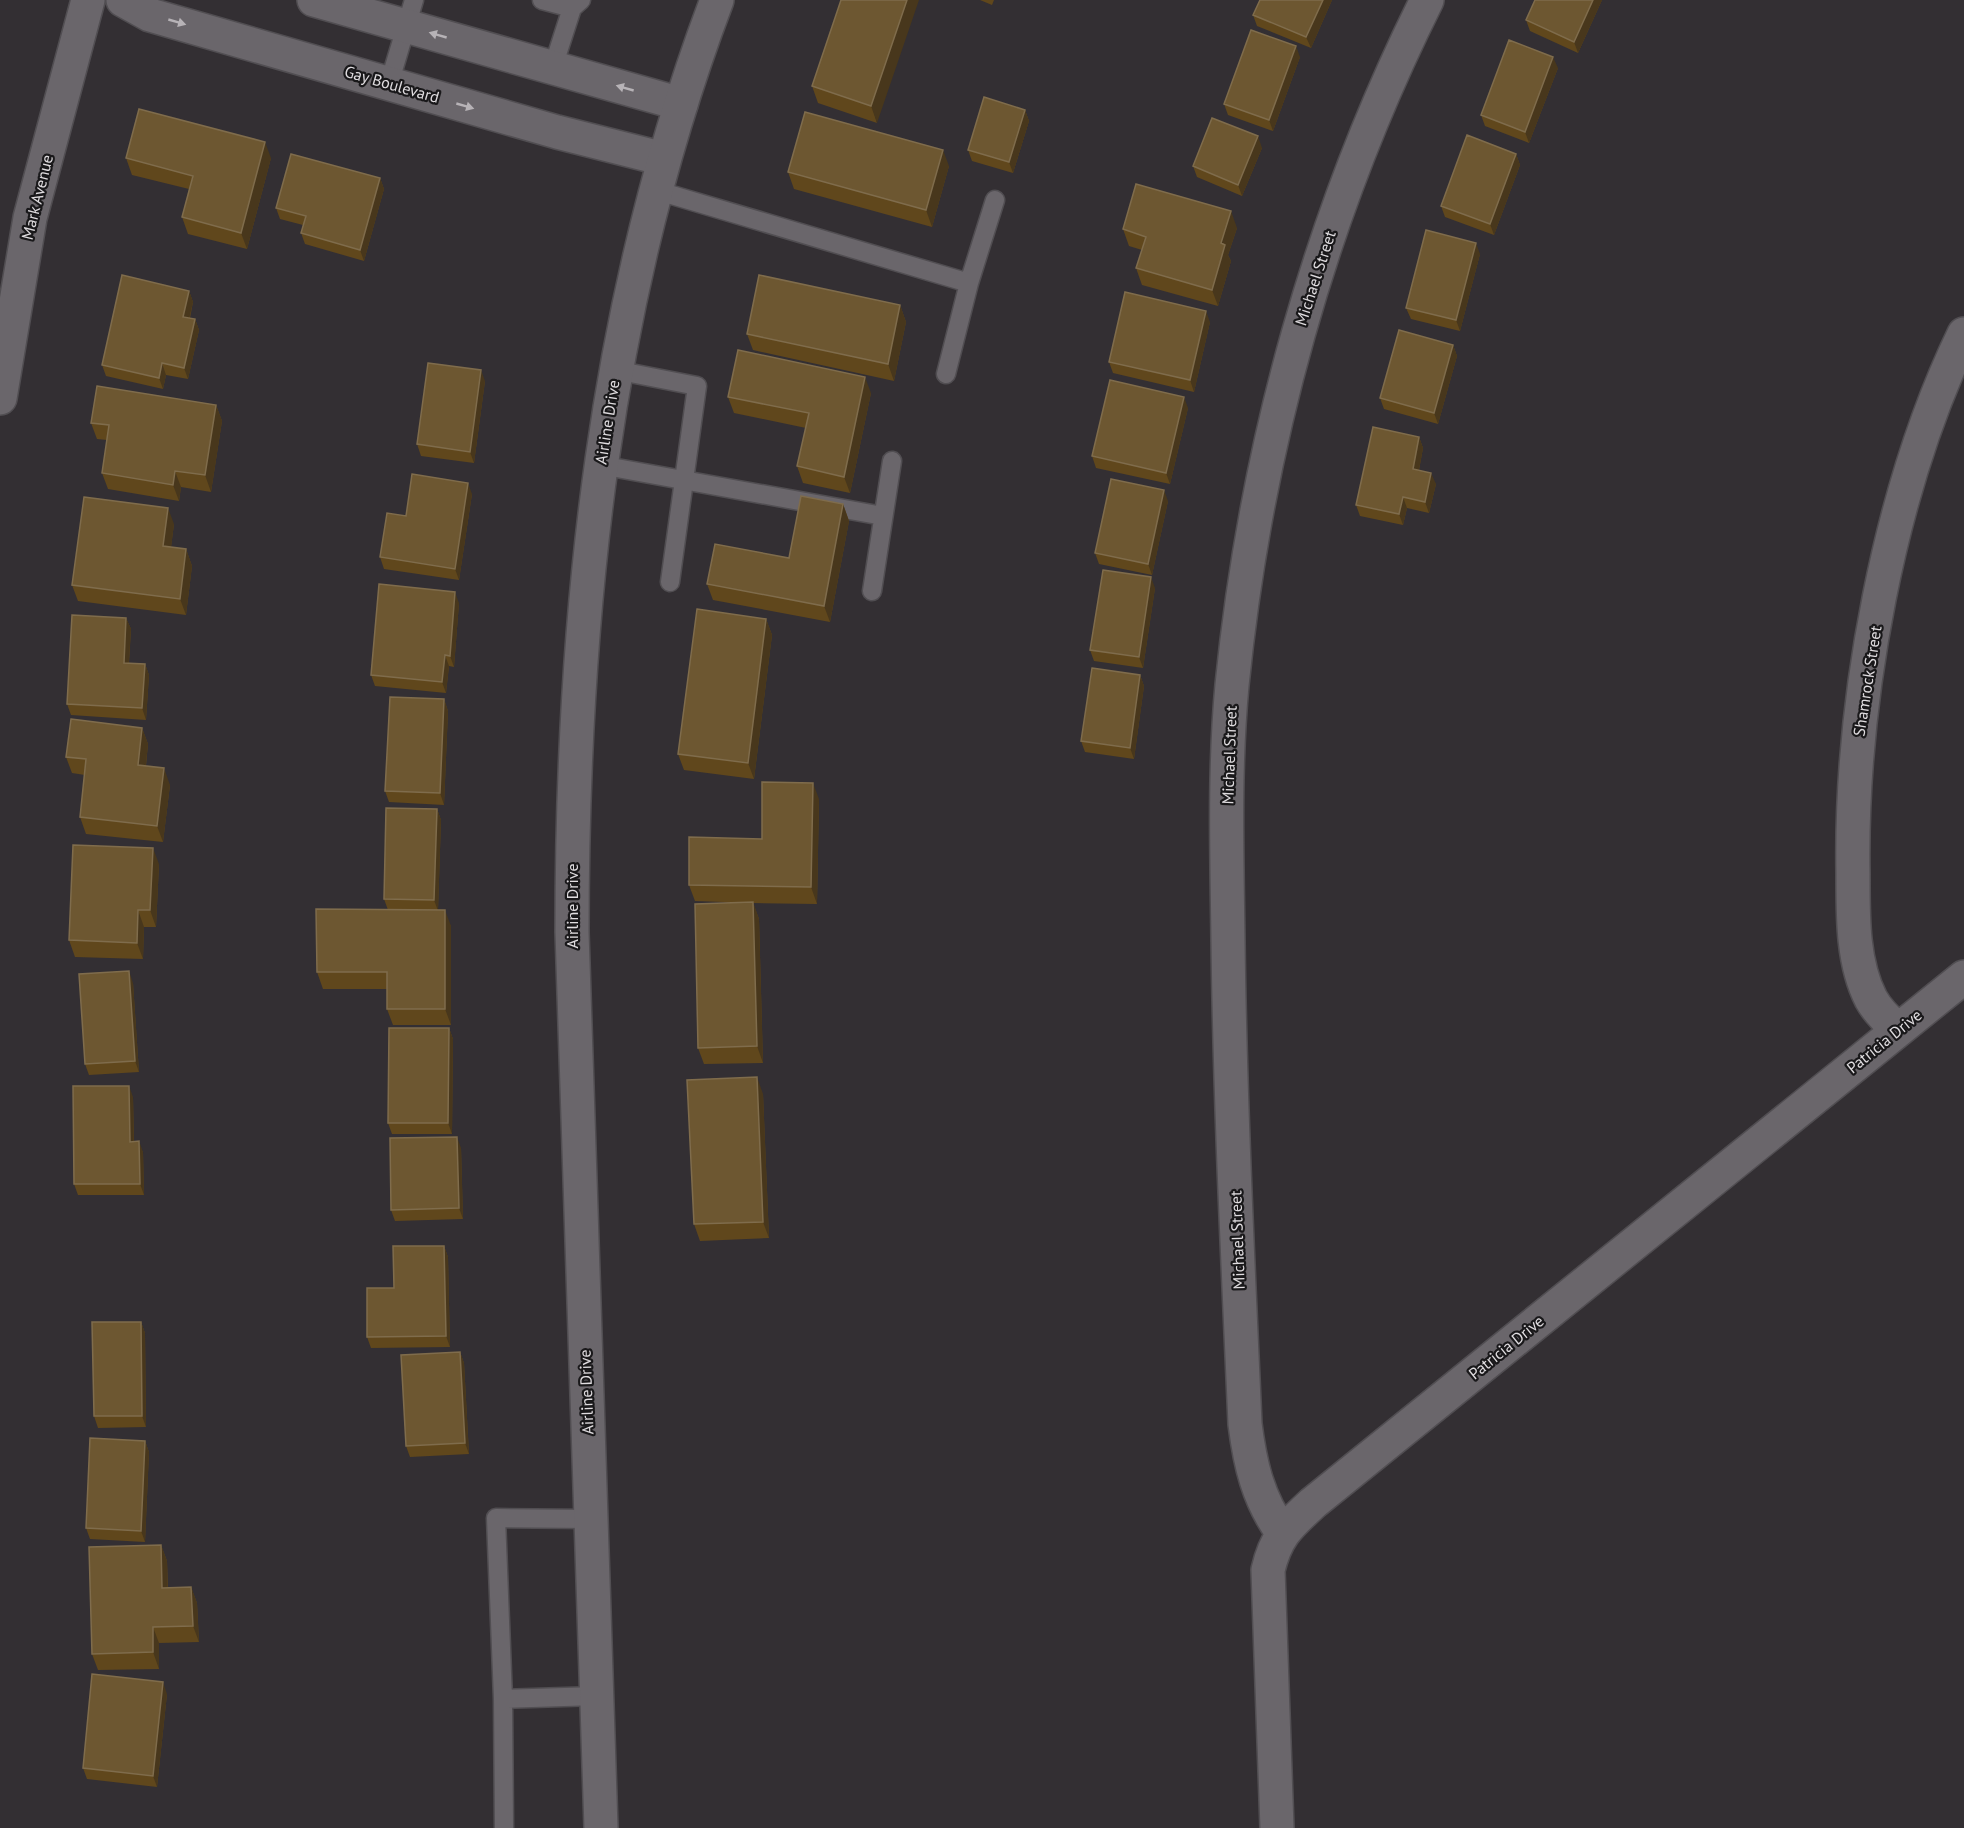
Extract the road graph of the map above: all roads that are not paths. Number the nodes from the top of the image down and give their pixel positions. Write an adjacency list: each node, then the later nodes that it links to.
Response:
1 (88, 0): 19 (street, Mark Avenue)
2 (123, 0): 10 (street, Gay Boulevard, one-way to 10)
3 (314, 0): 8 (street)
4 (542, 0): 7 (lane)
5 (717, 0): 11 (street, Airline Drive)
6 (1427, 0): 29 (street, Michael Street)
7 (576, 4): 9 (lane)
8 (410, 13): 9 (street, one-way to 8); 10 (lane)
9 (553, 67): 11 (street, one-way to 9)
10 (389, 84): 12 (street, Gay Boulevard, one-way to 12)
11 (681, 104): 12 (street, Airline Drive)
12 (664, 159): 13 (street, Airline Drive)
13 (655, 190): 15 (lane); 17 (street, Airline Drive)
14 (995, 200): 15 (lane)
15 (969, 283): 18 (lane)
16 (1964, 334): 27 (street, Shamrock Street)
17 (615, 370): 21 (street, Airline Drive); 22 (lane)
18 (946, 374)
19 (0, 398)
20 (892, 461): 23 (lane)
21 (600, 465): 22 (lane); 28 (street, Airline Drive)
22 (684, 480): 23 (lane); 24 (lane)
23 (883, 516): 25 (lane)
24 (670, 582)
25 (872, 591)
26 (1964, 977): 27 (street, Patricia Drive)
27 (1898, 1030): 29 (street, Patricia Drive)
28 (590, 1519): 30 (street, Airline Drive); 31 (lane)
29 (1282, 1532): 34 (street, Patricia Drive)
30 (597, 1696): 31 (lane); 33 (street, Airline Drive)
31 (503, 1698): 32 (lane)
32 (504, 1828)
33 (602, 1828)
34 (1277, 1828)

